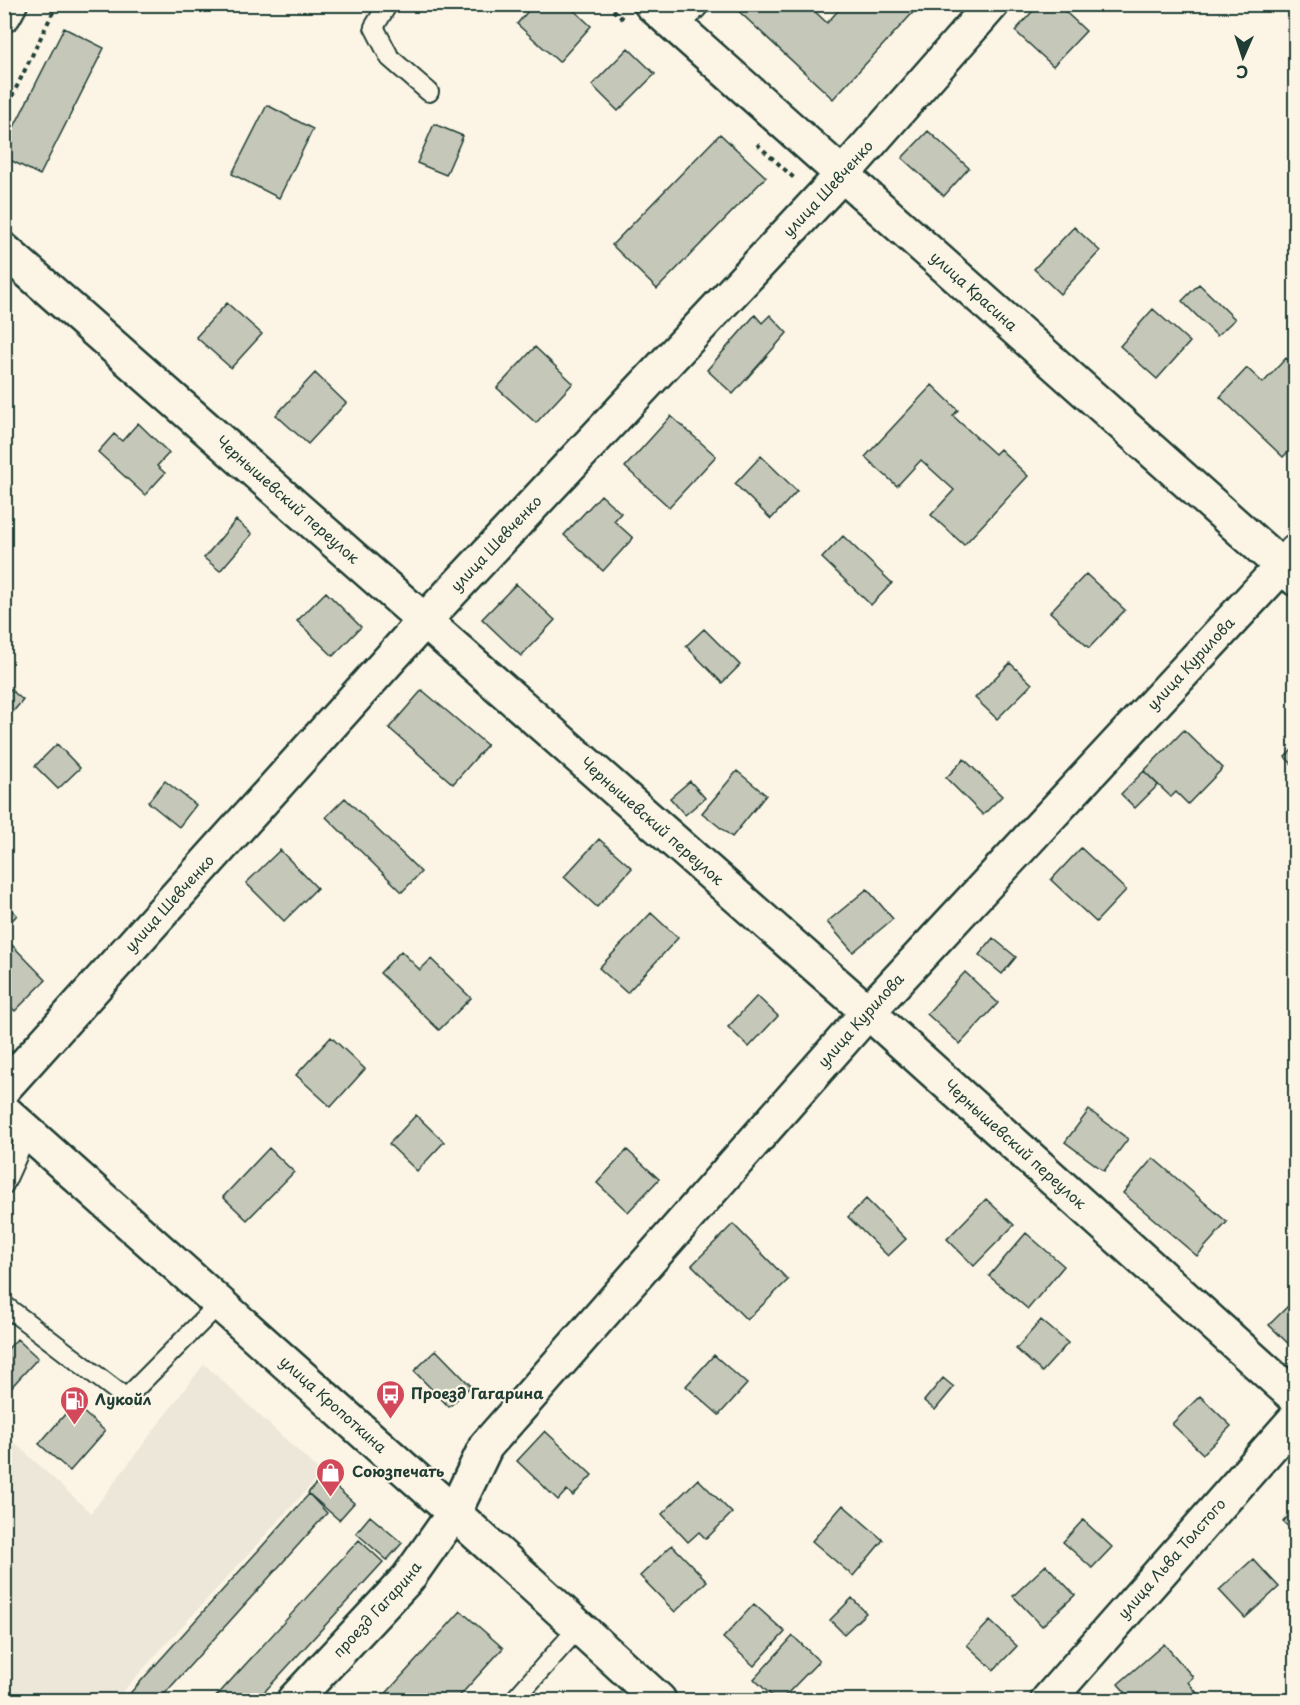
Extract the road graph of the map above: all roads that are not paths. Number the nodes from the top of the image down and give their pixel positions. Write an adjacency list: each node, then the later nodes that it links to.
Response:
1 (10, 4): 6 (street)
2 (388, 4): 8 (lane)
3 (651, 4): 7 (street, улица Красина)
4 (701, 4): 7 (lane)
5 (991, 5): 9 (street, улица Шевченко)
6 (4, 15)
7 (678, 29): 9 (street, улица Красина)
8 (429, 92)
9 (843, 174): 11 (street, улица Красина); 12 (street, улица Шевченко)
10 (4, 250): 12 (street, Чернышевский переулок)
11 (1291, 565): 13 (street, улица Курилова)
12 (424, 621): 13 (street, Чернышевский переулок); 14 (street, улица Шевченко)
13 (868, 1012): 20 (street, Чернышевский переулок); 22 (street, улица Курилова)
14 (4, 1088)
15 (4, 1111): 16 (street, улица Кропоткина)
16 (28, 1132): 17 (lane); 18 (street, улица Кропоткина)
17 (4, 1185)
18 (219, 1304): 19 (lane); 22 (street, улица Кропоткина)
19 (4, 1305)
20 (1296, 1398)
21 (1296, 1418): 27 (street, улица Льва Толстого)
22 (454, 1513): 23 (street, улица Кропоткина); 24 (street, проезд Гагарина)
23 (579, 1627): 25 (lane); 26 (street, улица Кропоткина)
24 (294, 1701)
25 (514, 1701)
26 (659, 1701)
27 (1048, 1701)

